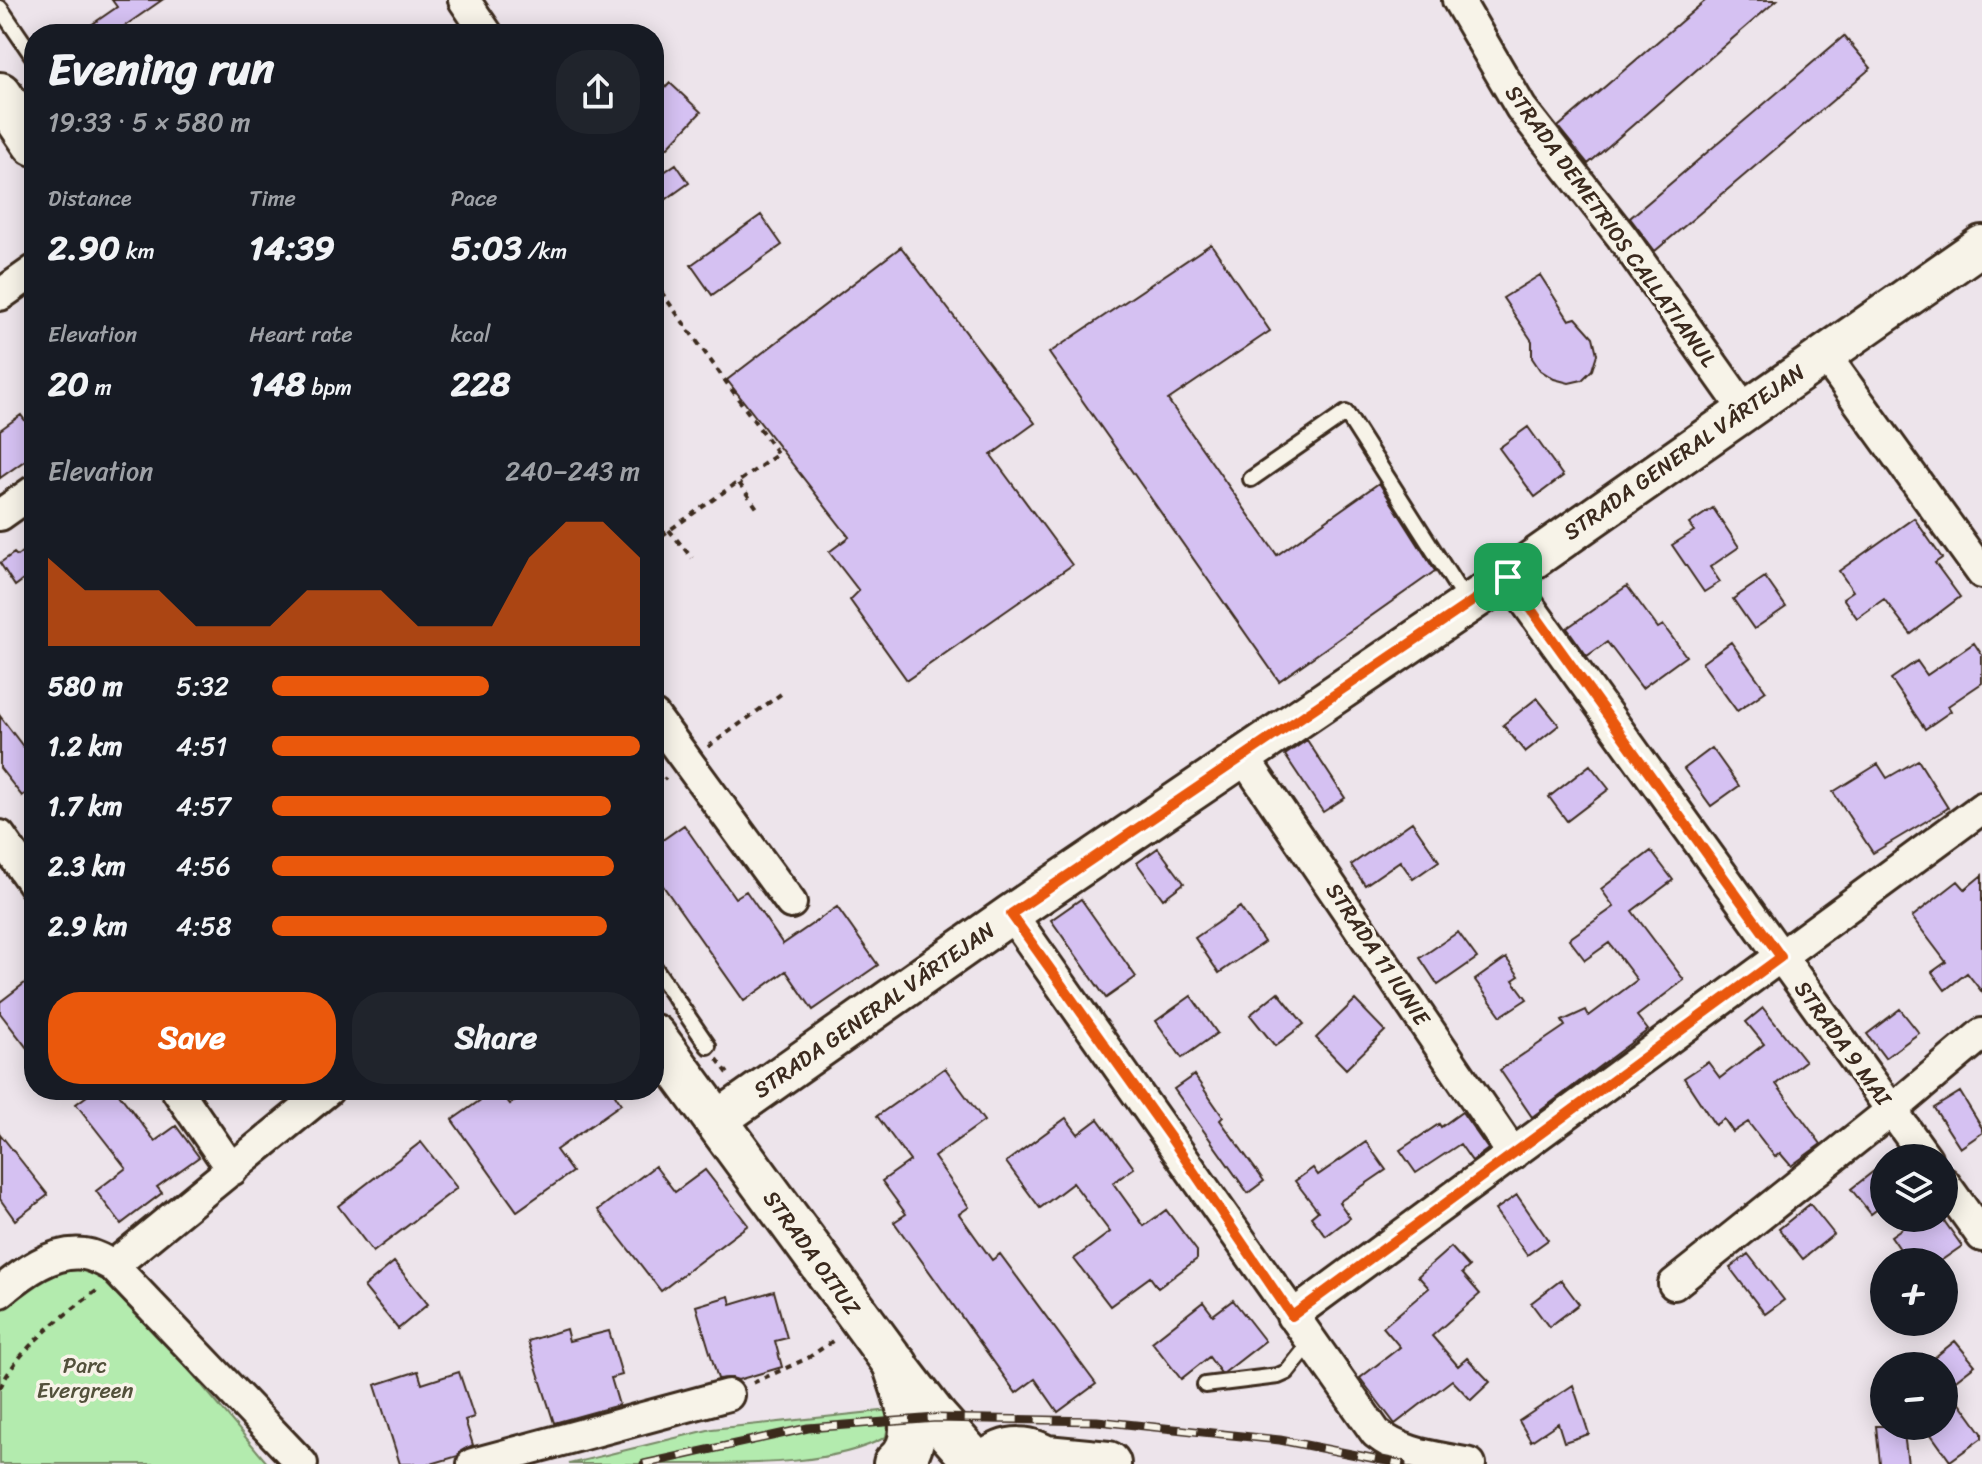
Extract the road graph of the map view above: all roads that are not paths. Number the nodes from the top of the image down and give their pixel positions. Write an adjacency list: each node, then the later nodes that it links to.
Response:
1 (1458, 0): 12 (street, STRADA DEMETRIOS CALLATIANUL)
2 (471, 2): 4 (street)
3 (0, 8): 5 (lane)
4 (482, 24)
5 (24, 43)
6 (0, 94): 7 (main road)
7 (24, 129)
8 (1982, 245): 11 (street, STRADA GENERAL VÂRTEJAN)
9 (24, 278): 10 (street)
10 (0, 295)
11 (1824, 354): 12 (street, STRADA GENERAL VÂRTEJAN); 16 (street)
12 (1744, 409): 17 (street, STRADA GENERAL VÂRTEJAN)
13 (1251, 479): 18 (lane)
14 (24, 498): 15 (street)
15 (0, 515)
16 (1982, 573)
17 (1508, 577): 18 (street, STRADA GENERAL VÂRTEJAN); 26 (street, STRADA 9 MAI)
18 (1467, 603): 20 (street, STRADA GENERAL VÂRTEJAN)
19 (664, 730): 24 (street)
20 (1242, 755): 25 (street, STRADA GENERAL VÂRTEJAN); 36 (street, STRADA 11 IUNIE)
21 (1982, 808): 26 (street)
22 (0, 836): 23 (street)
23 (24, 871)
24 (791, 903)
25 (1011, 914): 34 (street, STRADA GENERAL VÂRTEJAN); 43 (street)
26 (1781, 957): 33 (street, STRADA 9 MAI); 36 (street)
27 (664, 982): 29 (lane)
28 (1982, 1034): 33 (street)
29 (708, 1046)
30 (664, 1050): 34 (main road, STRADA OITUZ)
31 (184, 1100): 37 (street)
32 (316, 1100): 37 (street)
33 (1892, 1110): 35 (street, STRADA 9 MAI); 41 (street)
34 (715, 1122): 45 (main road, STRADA OITUZ)
35 (1916, 1144)
36 (1513, 1154): 43 (street)
37 (232, 1170): 40 (street)
38 (1958, 1203): 39 (street)
39 (1982, 1236)
40 (116, 1269): 42 (street); 49 (street)
41 (1674, 1284)
42 (0, 1292)
43 (1292, 1316): 44 (street)
44 (1311, 1342): 46 (lane); 55 (street)
45 (896, 1366): 51 (main road); 52 (main road, STRADA OITUZ)
46 (1205, 1385)
47 (728, 1395): 50 (street)
48 (1049, 1461): 53 (main road); 54 (main road)
49 (302, 1464)
50 (473, 1464)
51 (896, 1464)
52 (977, 1464)
53 (986, 1464)
54 (1108, 1464)
55 (1470, 1464)

